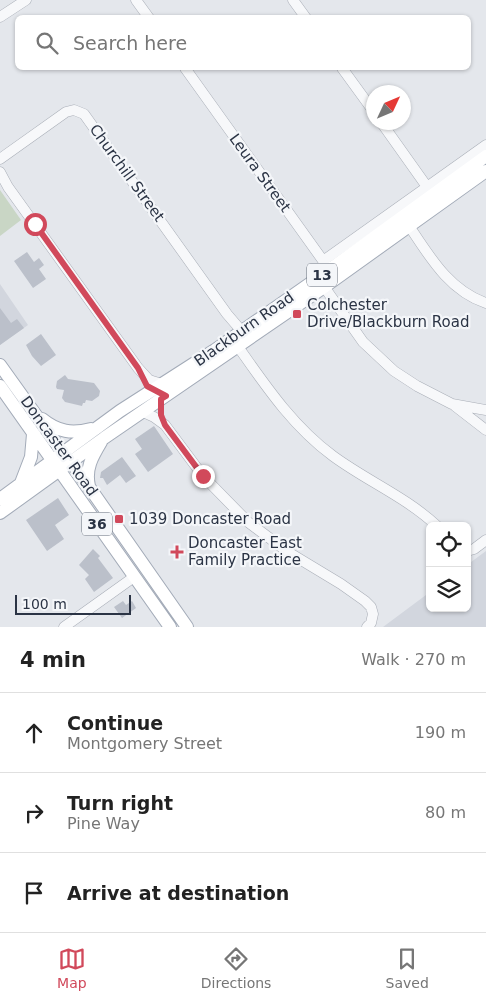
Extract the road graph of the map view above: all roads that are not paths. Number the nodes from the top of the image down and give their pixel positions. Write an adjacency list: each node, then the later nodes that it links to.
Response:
1 (136, 0): 4 (street)
2 (293, 0): 5 (street)
3 (22, 1): 6 (street)
4 (147, 15)
5 (304, 15)
6 (0, 17)
7 (186, 70): 20 (street, Leura Street)
8 (343, 70): 9 (street)
9 (366, 101)
10 (387, 130): 18 (street)
11 (486, 144): 18 (street)
12 (486, 156): 18 (main road, Blackburn Road / 13)
13 (0, 159): 23 (street, Churchill Street)
14 (486, 171): 18 (main road, Blackburn Road / 13)
15 (0, 172): 17 (street)
16 (0, 178): 17 (street)
17 (8, 187): 26 (street)
18 (433, 196): 19 (main road, Blackburn Road / 13); 20 (street)
19 (406, 222): 20 (main road, Blackburn Road / 13); 22 (street)
20 (329, 270): 21 (main road, Blackburn Road / 13)
21 (321, 283): 23 (main road, Blackburn Road / 13); 27 (street)
22 (486, 303)
23 (240, 338): 26 (main road, Blackburn Road / 13); 41 (street, Churchill Street)
24 (0, 365): 30 (main road, Doncaster Road / 36)
25 (0, 386): 34 (main road, Doncaster Road / 36)
26 (161, 392): 29 (main road, Blackburn Road / 13); 31 (street); 33 (main road, Blackburn Road / 13)
27 (453, 405): 28 (street); 32 (street)
28 (486, 410)
29 (143, 412): 31 (street); 33 (main road, Blackburn Road / 13)
30 (34, 413): 33 (main road); 35 (main road, Doncaster Road / 36)
31 (165, 425): 48 (street)
32 (486, 430)
33 (101, 433): 35 (main road, Blackburn Road / 13); 38 (main road)
34 (33, 434): 36 (main road, Doncaster Road / 36); 37 (main road)
35 (67, 457): 36 (main road, Blackburn Road / 13); 38 (main road, Doncaster Road / 36)
36 (55, 466): 37 (main road, Blackburn Road / 13); 40 (main road, Blackburn Road / 13); 44 (main road, Doncaster Road / 36)
37 (21, 483): 39 (main road, Blackburn Road / 13)
38 (89, 487): 47 (main road, Doncaster Road / 36)
39 (0, 499)
40 (0, 513)
41 (432, 522)
42 (486, 540): 43 (street)
43 (471, 550)
44 (134, 577): 45 (street); 46 (main road, Doncaster Road / 36)
45 (64, 627)
46 (170, 627)
47 (186, 627)
48 (367, 627)

